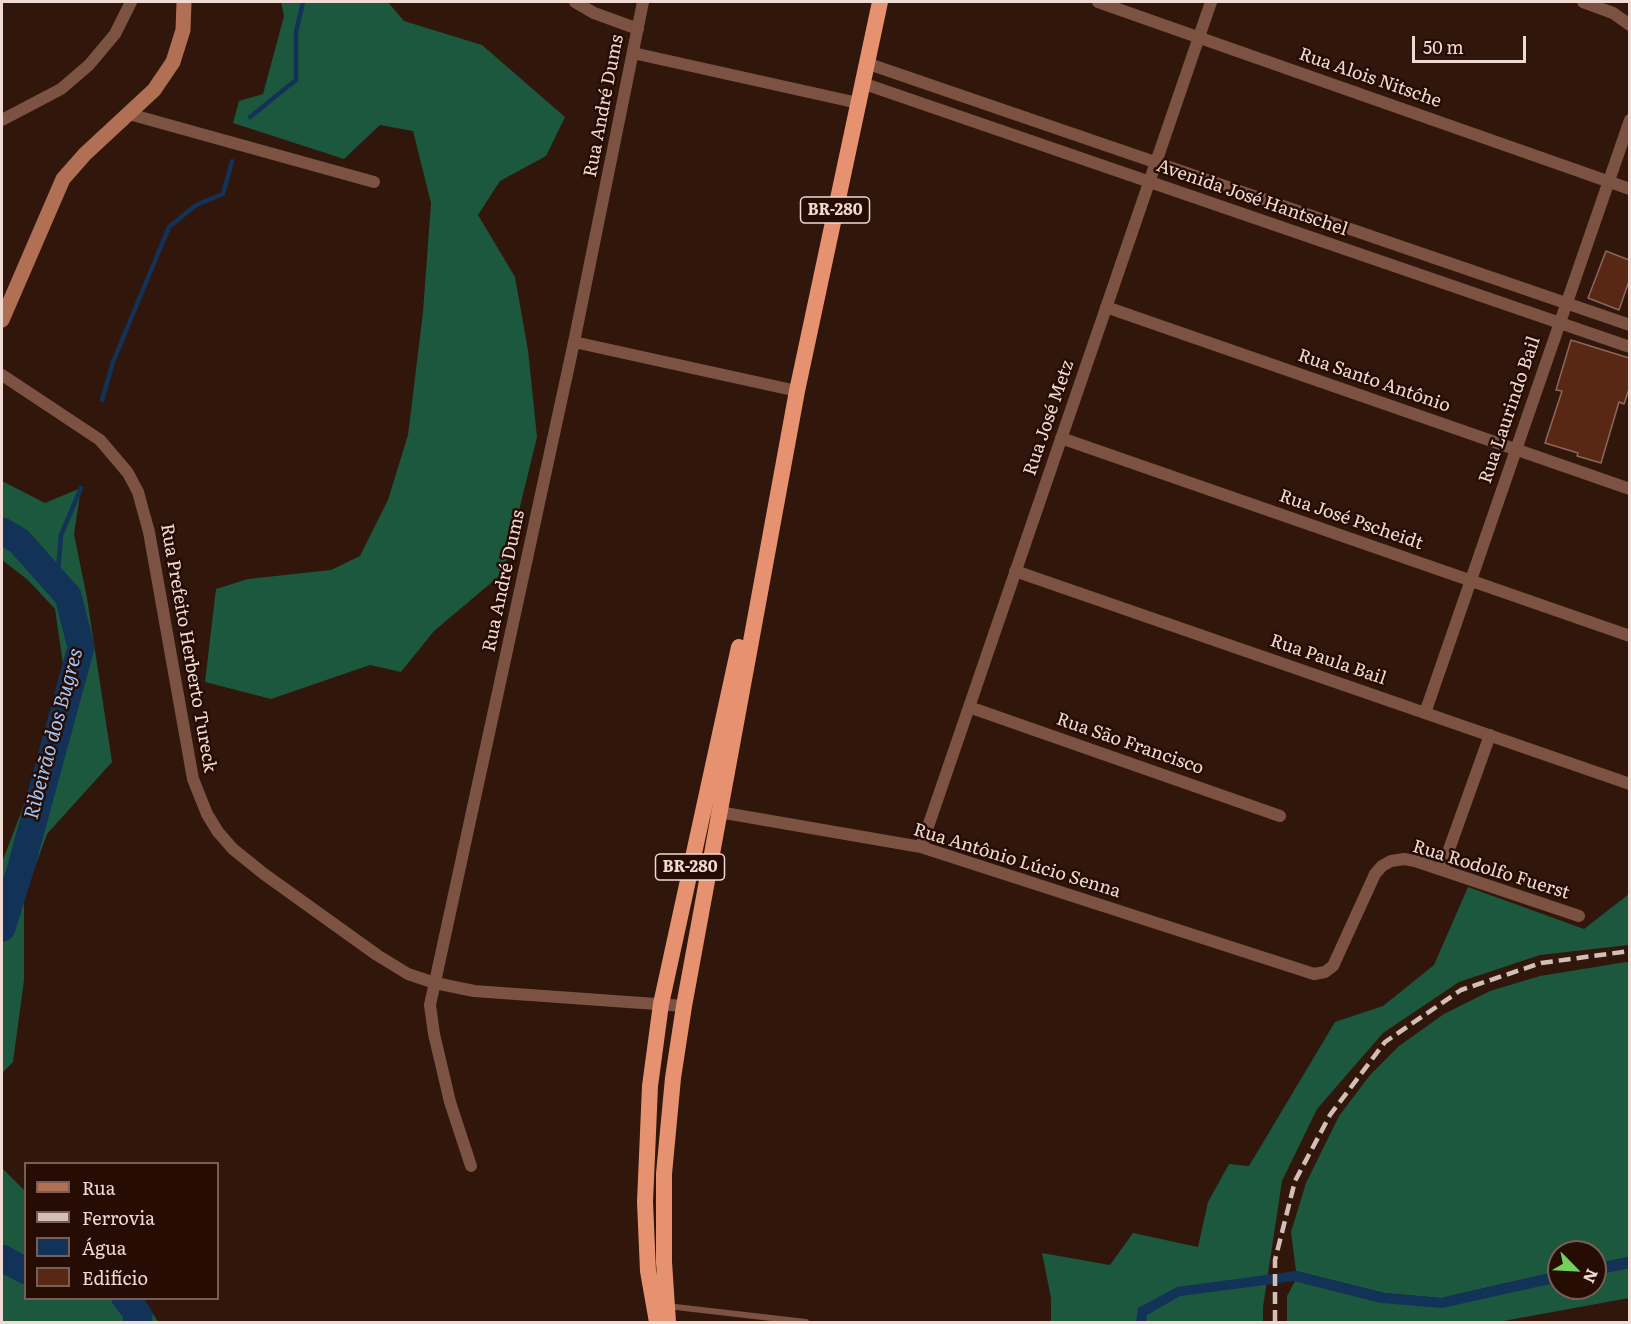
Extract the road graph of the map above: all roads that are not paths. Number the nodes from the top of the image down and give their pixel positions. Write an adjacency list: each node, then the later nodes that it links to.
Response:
1 (131, 2): 17 (street)
2 (184, 2): 16 (main road)
3 (574, 2): 10 (street)
4 (644, 2): 10 (street, Rua André Dums)
5 (880, 2): 13 (highway, BR-280)
6 (1098, 2): 11 (street, Rua Alois Nitsche)
7 (1211, 2): 11 (street, Rua José Metz)
8 (1583, 2): 9 (street)
9 (1629, 25)
10 (638, 29): 12 (street, Rua André Dums)
11 (1198, 37): 19 (street, Rua José Metz); 20 (street, Rua Alois Nitsche)
12 (633, 53): 15 (street); 29 (street, Rua André Dums)
13 (866, 63): 14 (highway, BR-280); 19 (street, Avenida José Hantschel)
14 (862, 83): 15 (highway, BR-280); 22 (street, Avenida José Hantschel)
15 (858, 103): 32 (highway, BR-280)
16 (129, 114): 21 (street); 26 (main road)
17 (2, 120)
18 (1629, 120): 20 (street, Rua Laurindo Bail)
19 (1155, 162): 22 (street, Rua José Metz); 24 (street, Avenida José Hantschel)
20 (1608, 181): 23 (street, Rua Alois Nitsche); 24 (street, Rua Laurindo Bail)
21 (374, 182)
22 (1149, 182): 25 (street, Rua José Metz); 27 (street, Avenida José Hantschel)
23 (1629, 189)
24 (1565, 303): 27 (street, Rua Laurindo Bail); 28 (street, Avenida José Hantschel)
25 (1106, 307): 34 (street, Rua José Metz); 35 (street, Rua Santo Antônio)
26 (2, 320)
27 (1559, 323): 30 (street, Avenida José Hantschel); 35 (street, Rua Laurindo Bail)
28 (1629, 326)
29 (574, 342): 32 (street); 51 (street, Rua André Dums)
30 (1629, 347)
31 (2, 375): 51 (street, Rua Prefeito Herberto Tureck)
32 (797, 391): 33 (highway, BR-280)
33 (792, 418): 44 (highway, BR-280); 45 (highway, BR-280)
34 (1061, 438): 37 (street, Rua José Metz); 38 (street, Rua José Pscheidt)
35 (1516, 450): 36 (street, Rua Santo Antônio); 38 (street, Rua Laurindo Bail)
36 (1629, 489)
37 (1015, 571): 40 (street, Rua José Metz); 41 (street, Rua Paula Bail)
38 (1471, 581): 39 (street, Rua José Pscheidt); 41 (street, Rua Laurindo Bail)
39 (1629, 636)
40 (969, 706): 46 (street, Rua São Francisco); 47 (street, Rua José Metz)
41 (1425, 713): 42 (street, Rua Paula Bail)
42 (1490, 735): 43 (street, Rua Paula Bail); 48 (street)
43 (1629, 784)
44 (703, 809): 45 (street, Rua Antônio Lúcio Senna); 52 (highway, BR-280)
45 (720, 813): 47 (street, Rua Antônio Lúcio Senna); 53 (highway, BR-280)
46 (1280, 816)
47 (921, 847): 50 (street, Rua Antônio Lúcio Senna)
48 (1442, 869): 49 (street, Rua Rodolfo Fuerst); 50 (street, Rua Rodolfo Fuerst)
49 (1579, 916)
50 (1314, 974)
51 (435, 983): 52 (street, Rua Prefeito Herberto Tureck); 54 (street, Rua André Dums)
52 (661, 1004): 53 (street, Rua Prefeito Herberto Tureck); 56 (highway, BR-280)
53 (684, 1006): 55 (highway, BR-280)
54 (471, 1166)
55 (667, 1314): 57 (lane)
56 (657, 1323)
57 (806, 1323)

